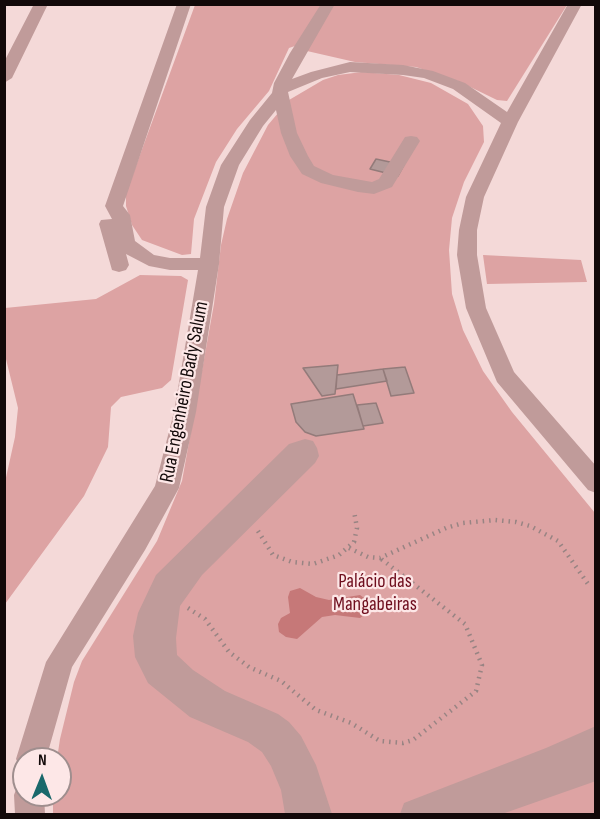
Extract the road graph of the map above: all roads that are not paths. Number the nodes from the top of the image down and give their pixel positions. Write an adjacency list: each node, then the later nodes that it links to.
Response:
1 (41, 4): 7 (street)
2 (184, 4): 11 (street)
3 (328, 4): 5 (street)
4 (575, 4): 9 (street)
5 (298, 53): 6 (street); 8 (street)
6 (350, 67): 8 (street); 9 (street)
7 (4, 78)
8 (281, 91): 10 (street); 12 (street, Rua Engenheiro Bady Salum)
9 (510, 122): 14 (street)
10 (411, 141)
11 (114, 206): 12 (street); 13 (street)
12 (209, 264): 16 (street, Rua Engenheiro Bady Salum)
13 (119, 265)
14 (596, 483)
15 (596, 740): 20 (street)
16 (35, 747)
17 (596, 766): 21 (street)
18 (300, 814): 19 (street)
19 (317, 814)
20 (415, 814)
21 (460, 814)

